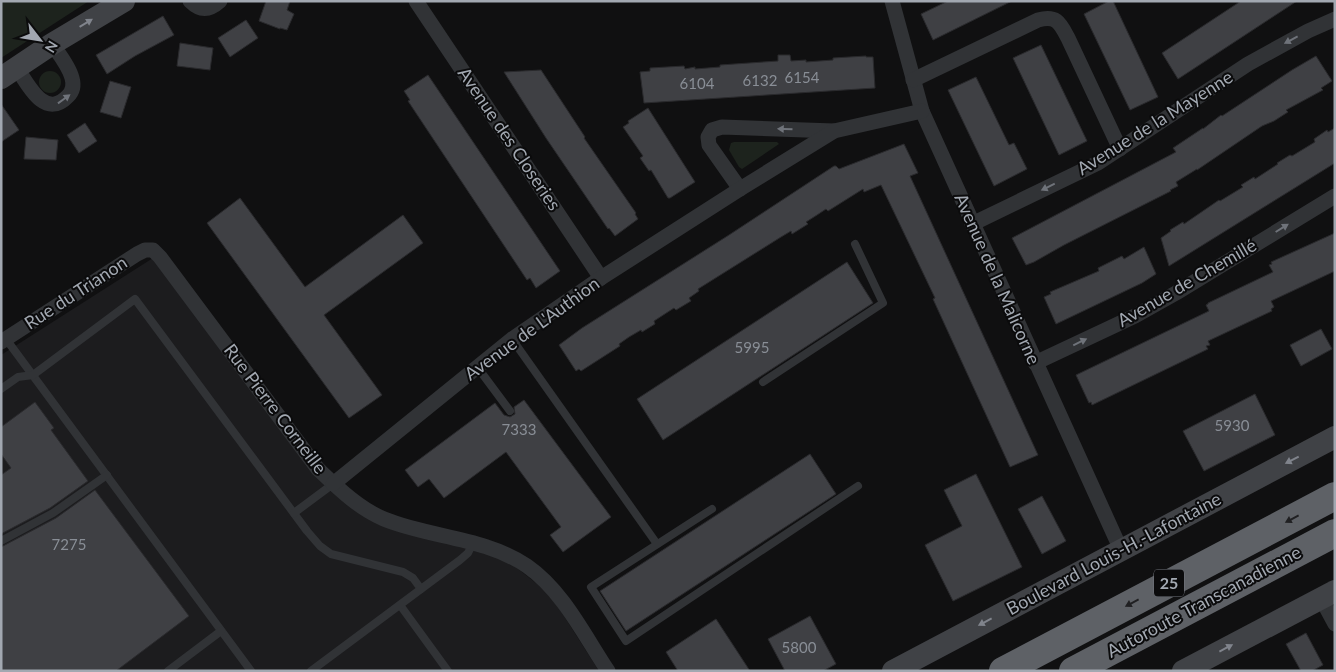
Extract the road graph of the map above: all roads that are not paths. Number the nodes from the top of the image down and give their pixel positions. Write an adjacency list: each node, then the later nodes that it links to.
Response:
1 (124, 1): 7 (main road, one-way to 1)
2 (190, 1): 3 (street)
3 (220, 1)
4 (416, 1): 18 (street, Avenue des Closeries)
5 (892, 1): 9 (street, Avenue de la Malicorne)
6 (1335, 19): 12 (street, Avenue de la Mayenne, one-way to 12)
7 (52, 44): 8 (main road); 8 (street, one-way to 7)
8 (9, 73)
9 (913, 80): 10 (street, Avenue de la Malicorne); 12 (street)
10 (922, 111): 11 (street, Avenue de L'Authion); 15 (street, Avenue de la Malicorne)
11 (834, 131): 13 (street, Avenue de L'Authion); 13 (street, Avenue de L'Authion, one-way to 13)
12 (1120, 149): 15 (street, Avenue de la Mayenne, one-way to 15)
13 (740, 189): 18 (street, Avenue de L'Authion)
14 (1335, 196): 21 (street, Avenue de Chemillé, one-way to 14)
15 (972, 224): 21 (street, Avenue de la Malicorne)
16 (855, 244): 24 (lane)
17 (153, 250): 20 (street, Rue du Trianon); 29 (street, Rue Pierre Corneille)
18 (601, 278): 19 (street, Avenue de L'Authion)
19 (512, 339): 22 (street, Avenue de L'Authion); 37 (lane)
20 (4, 341): 23 (lane)
21 (1036, 363): 38 (street, Avenue de la Malicorne)
22 (478, 368): 26 (lane); 29 (street, Avenue de L'Authion)
23 (33, 375): 25 (lane); 28 (lane); 33 (lane)
24 (763, 382)
25 (1, 389)
26 (510, 411)
27 (1335, 437): 38 (main road, Boulevard Louis-H.-Lafontaine, one-way to 38)
28 (107, 475): 35 (lane); 43 (lane)
29 (333, 484): 33 (lane); 36 (street, Rue Pierre Corneille)
30 (858, 486): 37 (lane)
31 (1335, 496): 51 (highway, Autoroute Transcanadienne / 25, one-way to 51)
32 (712, 509): 37 (lane)
33 (294, 513): 39 (lane)
34 (1335, 532): 52 (highway, Autoroute Transcanadienne / 25)
35 (1, 541)
36 (474, 543): 39 (lane); 49 (street, Rue Pierre Corneille)
37 (657, 544)
38 (1120, 550): 50 (main road, Boulevard Louis-H.-Lafontaine, one-way to 50)
39 (421, 589): 41 (lane)
40 (1328, 595): 42 (street); 44 (main road, one-way to 40)
41 (400, 605): 47 (lane); 48 (lane)
42 (1335, 624)
43 (221, 631): 45 (lane); 46 (lane)
44 (1187, 670)
45 (168, 671)
46 (251, 671)
47 (311, 671)
48 (448, 671)
49 (608, 671)
50 (893, 671)
51 (1003, 671)
52 (1073, 671)

